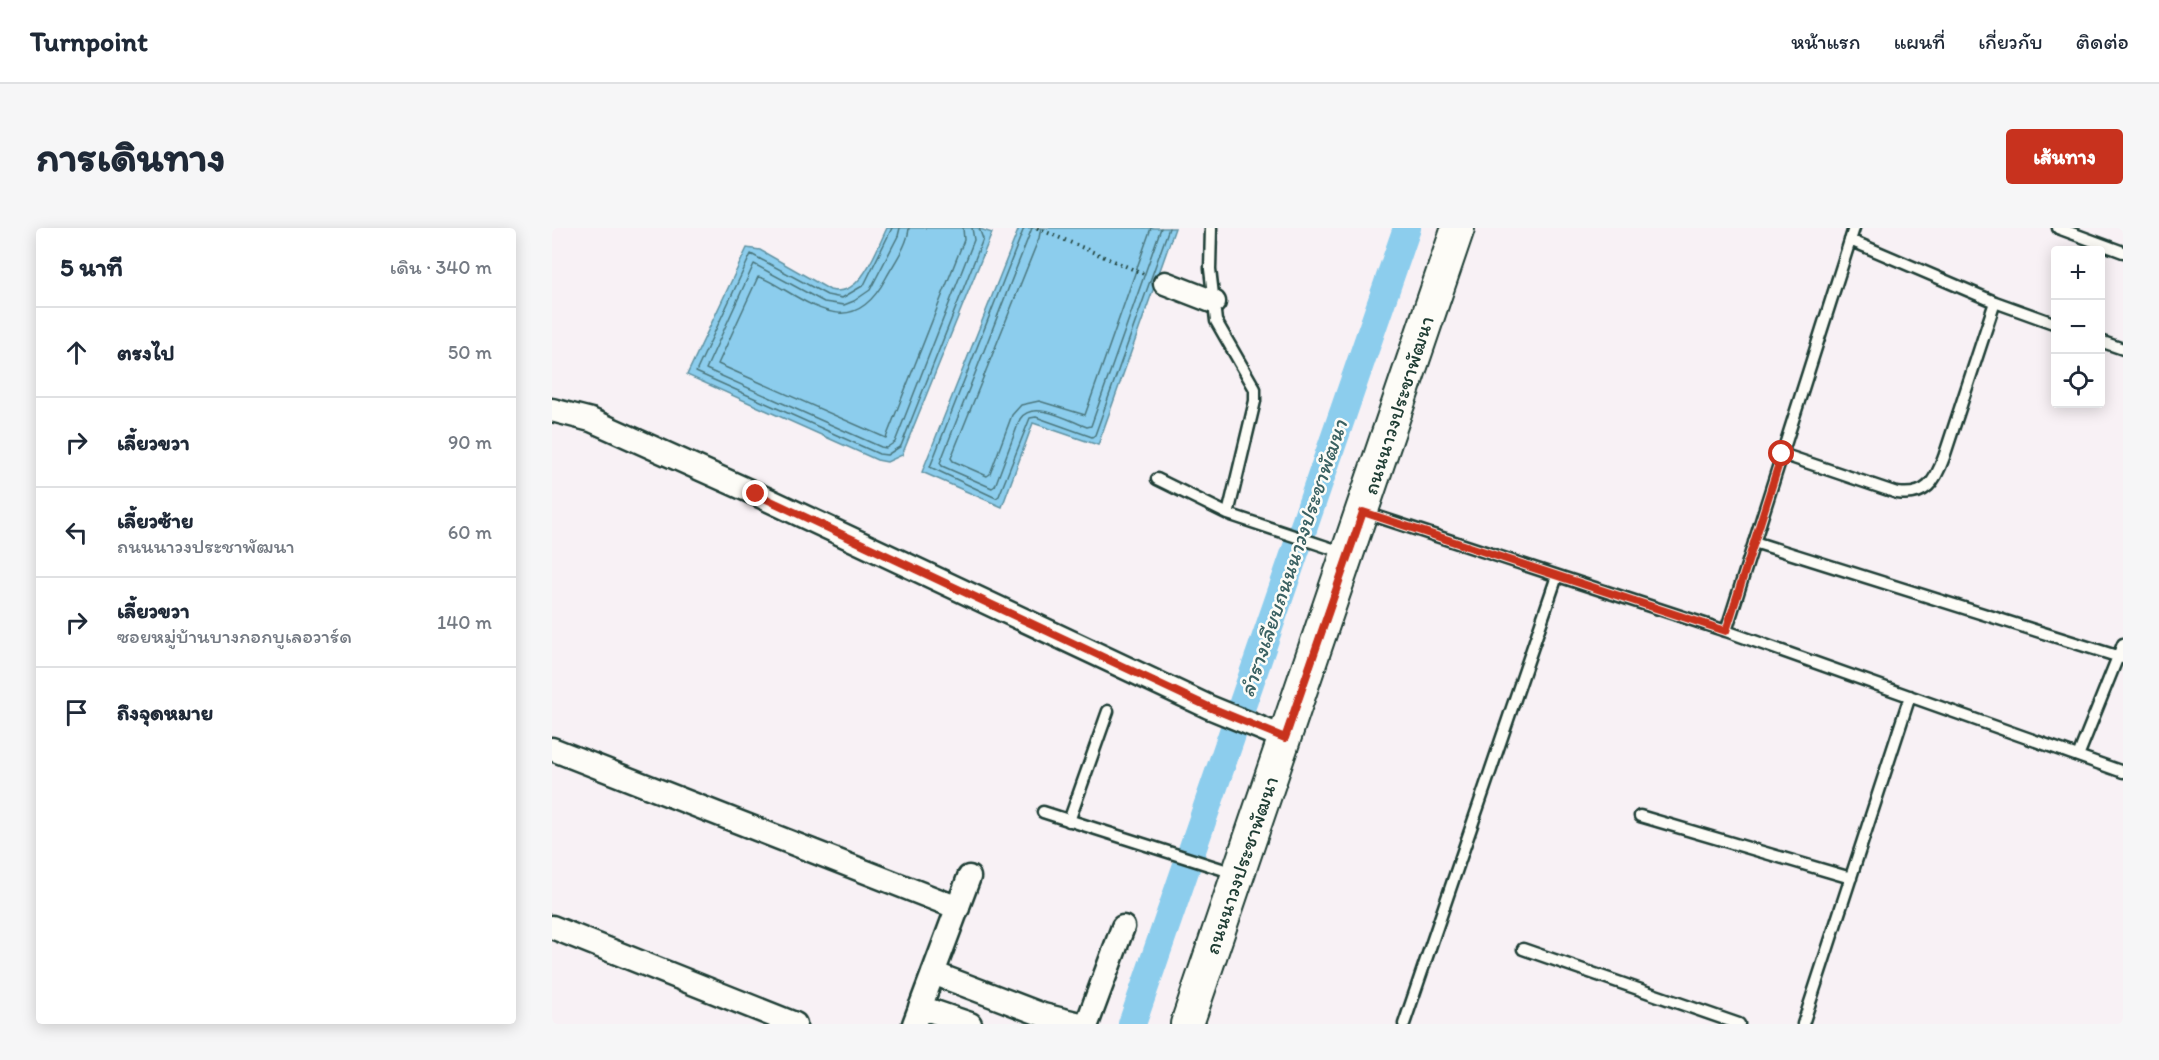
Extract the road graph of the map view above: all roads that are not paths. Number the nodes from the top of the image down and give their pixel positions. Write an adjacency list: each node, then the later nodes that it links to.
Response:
1 (1211, 228): 8 (lane)
2 (1458, 228): 16 (street, ถนนนาวงประชาพัฒนา)
3 (1854, 228): 5 (lane)
4 (2058, 228): 6 (lane)
5 (1850, 240): 9 (lane); 14 (lane)
6 (2123, 252)
7 (1164, 283): 8 (street)
8 (1214, 302): 17 (lane)
9 (1995, 302): 10 (lane); 14 (lane)
10 (2051, 323)
11 (2105, 343): 12 (lane)
12 (2123, 349)
13 (552, 410): 26 (street)
14 (1782, 454): 18 (lane)
15 (1157, 479): 17 (lane)
16 (1363, 512): 19 (street, ถนนนาวงประชาพัฒนา); 20 (lane)
17 (1228, 514): 19 (lane)
18 (1754, 542): 21 (lane); 23 (lane)
19 (1348, 554): 26 (street, ถนนนาวงประชาพัฒนา)
20 (1557, 576): 21 (lane); 47 (lane)
21 (1726, 631): 24 (lane)
22 (2123, 644): 23 (lane)
23 (2121, 657): 28 (lane)
24 (1910, 696): 28 (lane); 35 (lane)
25 (1108, 711): 32 (lane)
26 (1273, 733): 33 (street, ถนนนาวงประชาพัฒนา)
27 (552, 749): 36 (street)
28 (2078, 756): 29 (lane)
29 (2123, 772)
30 (1043, 812): 32 (lane)
31 (1640, 816): 35 (lane)
32 (1069, 821): 33 (lane)
33 (1238, 874): 46 (street, ถนนนาวงประชาพัฒนา)
34 (969, 877): 36 (street)
35 (1851, 878): 49 (lane)
36 (958, 908): 40 (street)
37 (552, 927): 42 (street)
38 (1123, 927): 45 (street)
39 (1523, 950): 48 (lane)
40 (933, 973): 41 (street); 44 (street)
41 (917, 1015): 43 (street)
42 (795, 1024)
43 (970, 1024)
44 (1080, 1024)
45 (1087, 1024)
46 (1187, 1024)
47 (1404, 1024)
48 (1739, 1024)
49 (1803, 1024)

